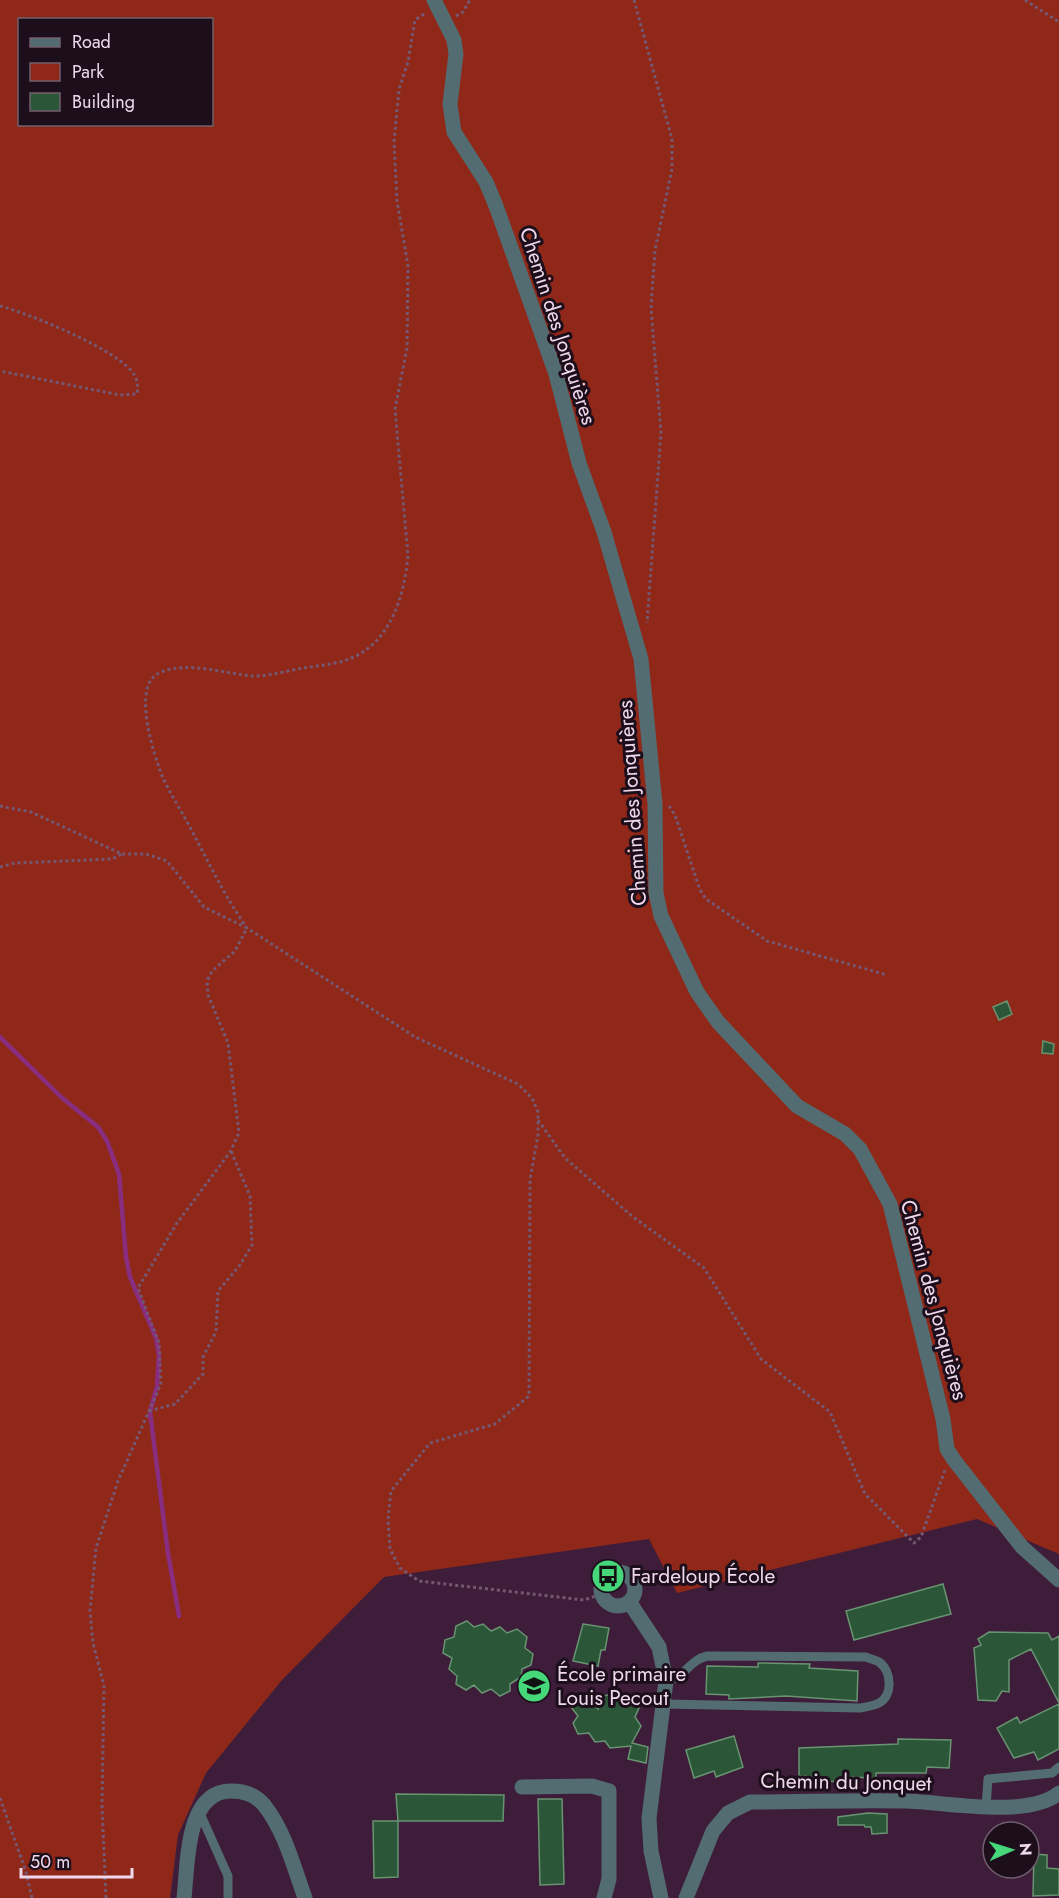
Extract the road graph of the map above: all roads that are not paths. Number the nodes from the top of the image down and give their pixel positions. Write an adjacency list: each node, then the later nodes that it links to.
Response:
1 (440, 10): 2 (street, Chemin des Jonquières)
2 (1059, 1580)
3 (630, 1603): 3 (street); 4 (street)
4 (666, 1681): 5 (street); 5 (lane)
5 (665, 1704): 15 (street)
6 (1059, 1767): 9 (lane)
7 (522, 1787): 14 (street)
8 (1059, 1793): 9 (street, Chemin du Jonquet)
9 (986, 1807): 16 (street, Chemin du Jonquet)
10 (199, 1811): 11 (street); 12 (lane); 13 (street)
11 (184, 1898)
12 (228, 1898)
13 (305, 1898)
14 (604, 1898)
15 (661, 1898)
16 (686, 1898)

